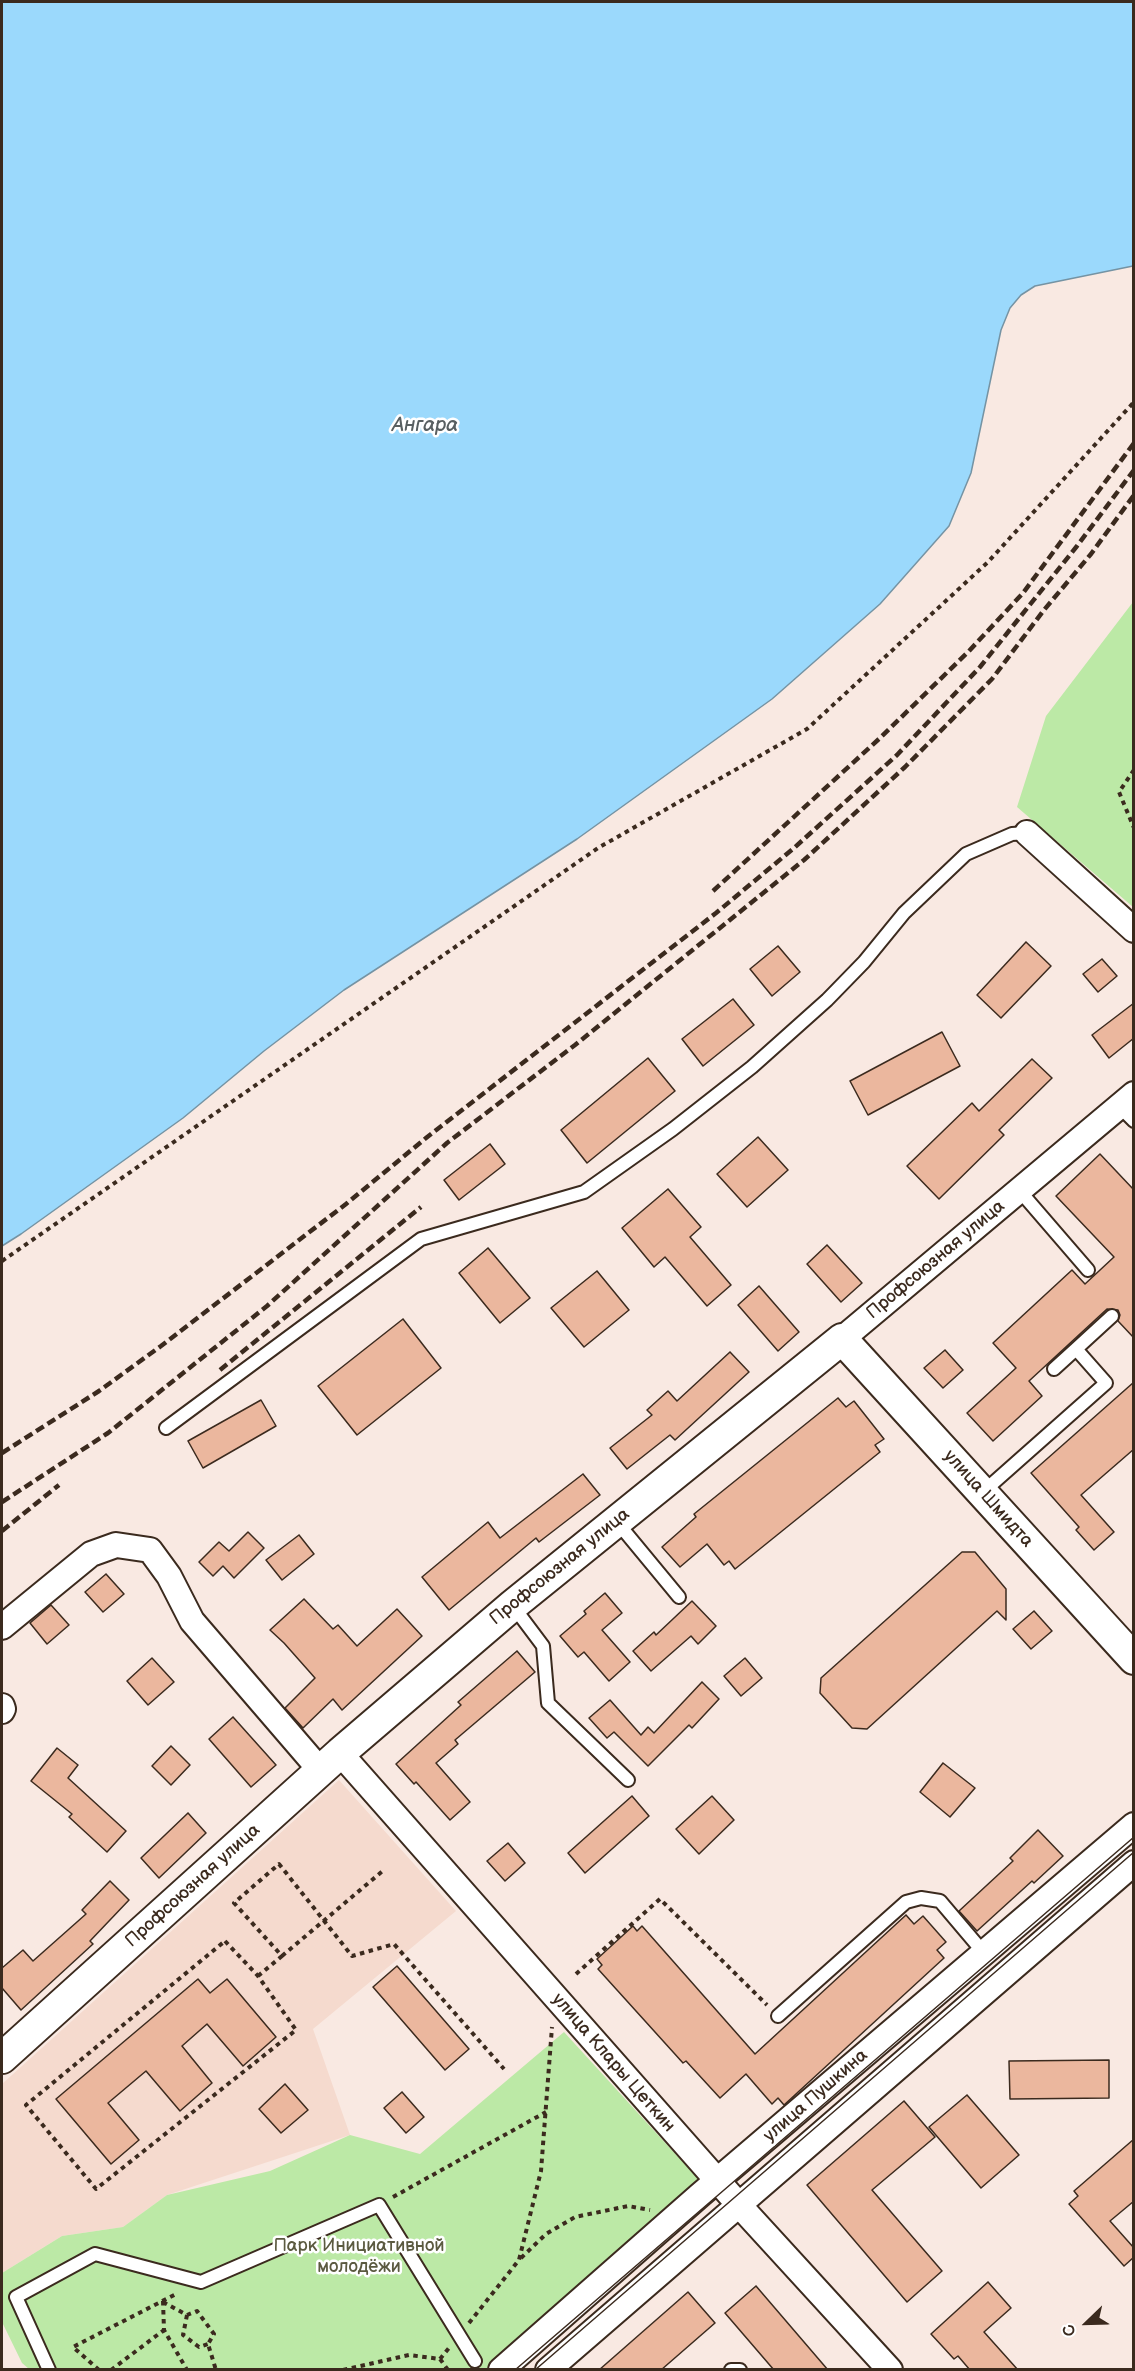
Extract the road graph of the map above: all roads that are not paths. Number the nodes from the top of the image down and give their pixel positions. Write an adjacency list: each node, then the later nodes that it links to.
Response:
1 (1027, 833): 2 (street); 10 (lane)
2 (1134, 930)
3 (1129, 1107): 4 (street, Профсоюзная улица)
4 (1019, 1190): 5 (lane); 7 (street, Профсоюзная улица)
5 (1088, 1270)
6 (1112, 1316): 8 (lane)
7 (842, 1339): 11 (street, улица Шмидта); 12 (street, Профсоюзная улица)
8 (1076, 1349): 9 (lane); 11 (lane)
9 (1054, 1369)
10 (166, 1428)
11 (982, 1493): 16 (street, улица Шмидта)
12 (616, 1521): 13 (lane); 14 (street, Профсоюзная улица)
13 (679, 1597)
14 (513, 1605): 17 (street, Профсоюзная улица); 18 (lane)
15 (2, 1628): 17 (street, улица Клары Цеткин)
16 (1134, 1659)
17 (331, 1762): 23 (street, Профсоюзная улица); 24 (street, улица Клары Цеткин)
18 (628, 1780)
19 (1134, 1825): 21 (street, улица Пушкина)
20 (1134, 1863): 25 (street, улица Пушкина)
21 (984, 1953): 22 (lane); 24 (street, улица Пушкина)
22 (778, 2016)
23 (2, 2058)
24 (717, 2181): 25 (street, улица Клары Цеткин); 28 (street, улица Пушкина)
25 (739, 2205): 29 (street, улица Пушкина); 32 (street, улица Клары Цеткин)
26 (475, 2361): 27 (lane)
27 (49, 2370)
28 (501, 2370)
29 (548, 2370)
30 (730, 2370): 31 (lane)
31 (740, 2370)
32 (890, 2370)

